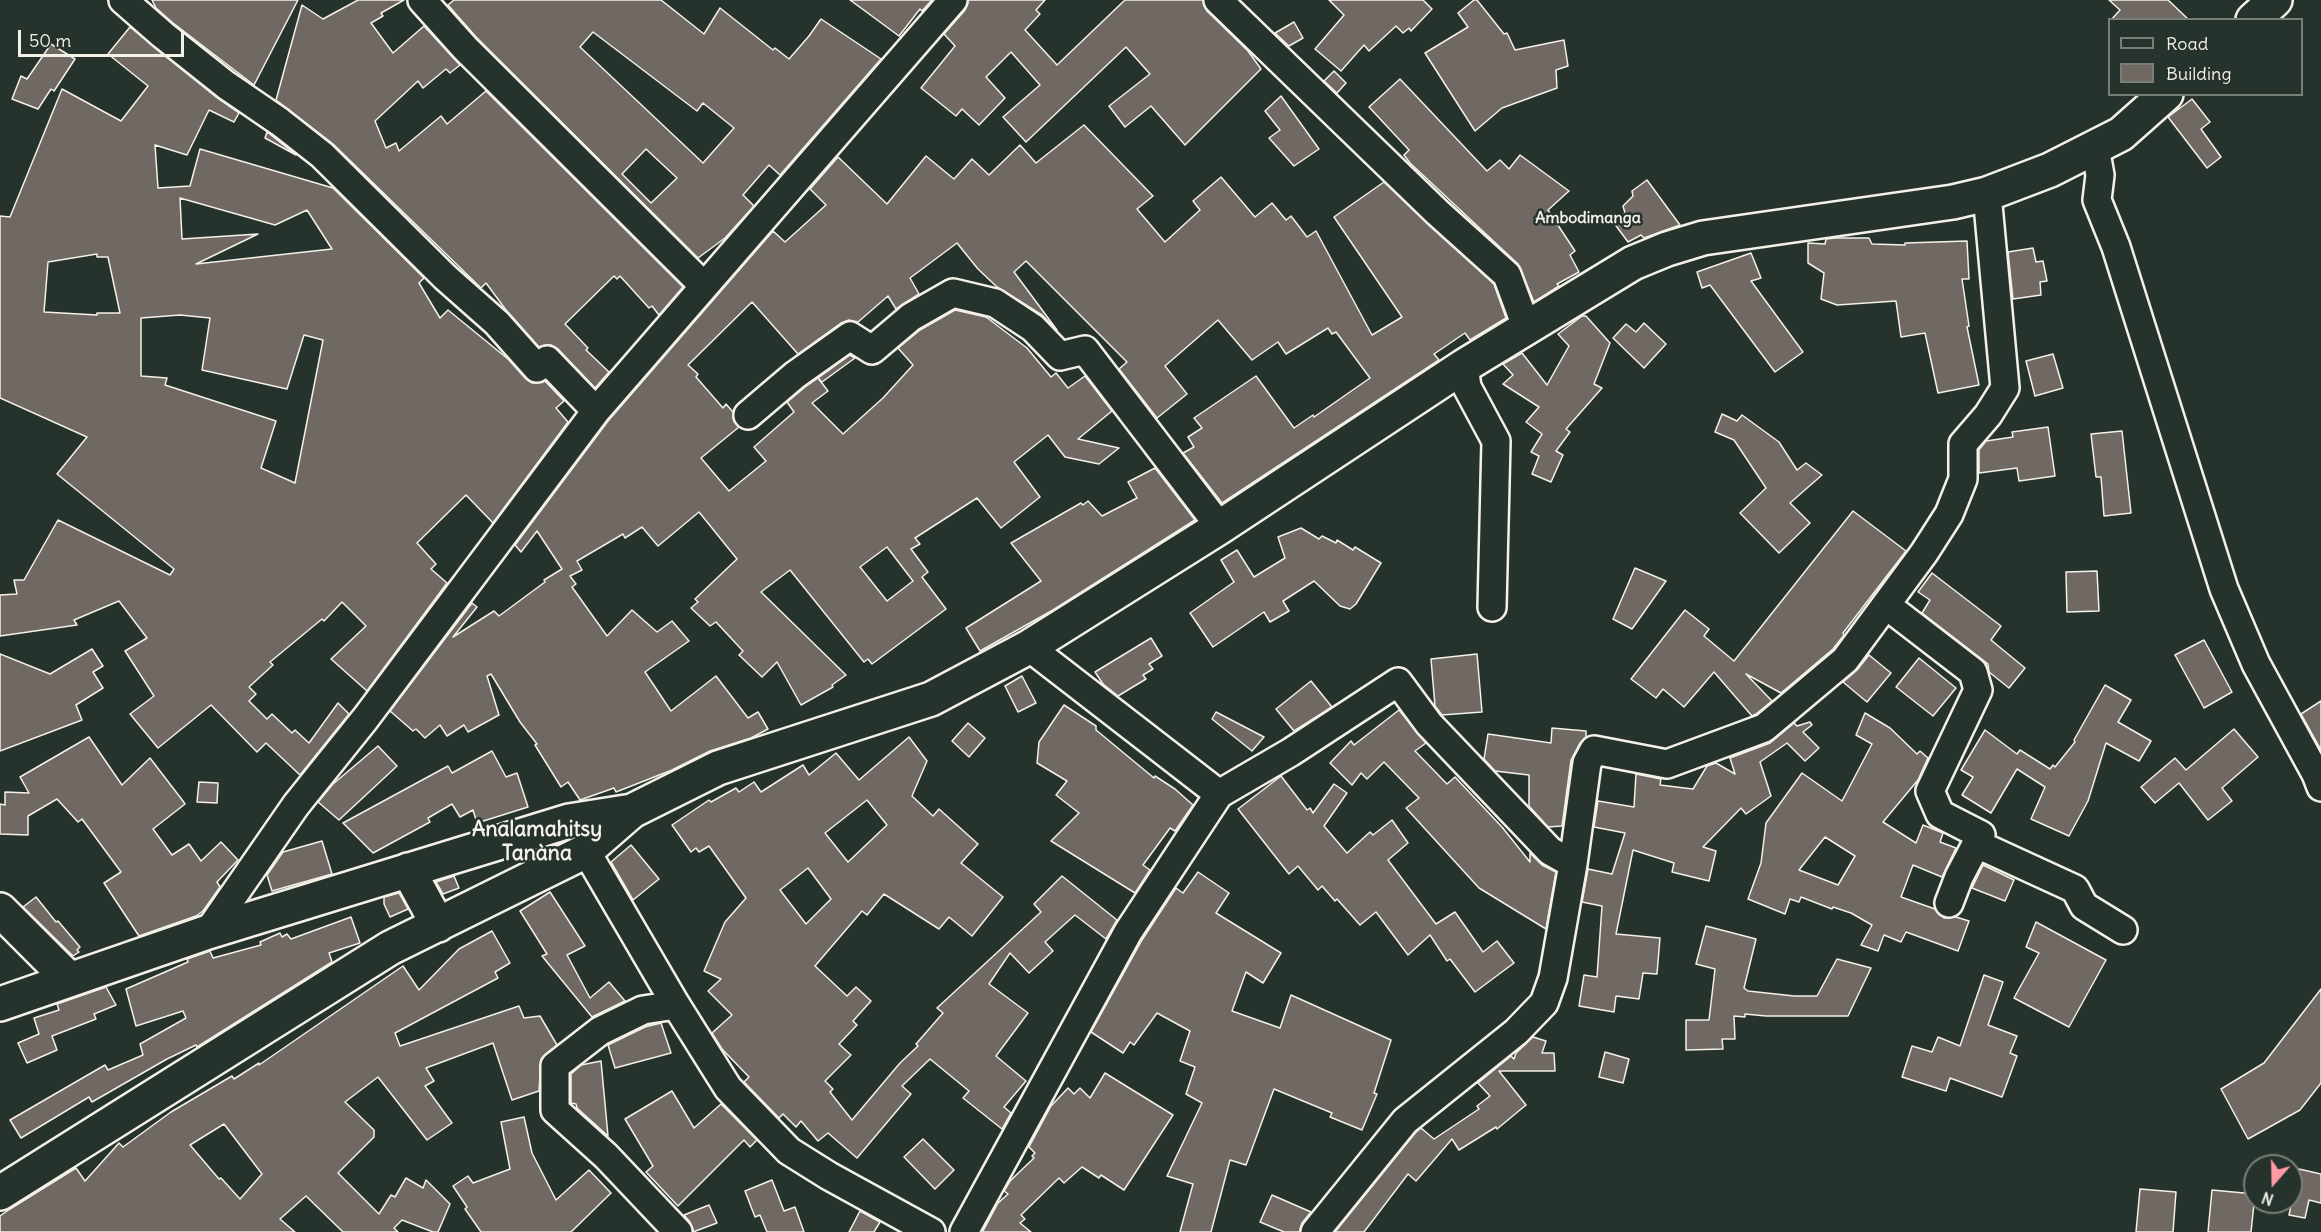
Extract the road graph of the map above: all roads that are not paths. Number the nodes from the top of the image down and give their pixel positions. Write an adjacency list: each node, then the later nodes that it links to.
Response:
1 (123, 0): 13 (street)
2 (422, 0): 10 (street)
3 (953, 0): 10 (street)
4 (1218, 0): 11 (street)
5 (2275, 0): 6 (main road)
6 (2255, 18)
7 (2164, 96): 8 (main road)
8 (2095, 147): 9 (main road); 19 (street)
9 (1987, 194): 11 (main road); 16 (street)
10 (704, 286): 13 (street)
11 (1527, 328): 12 (main road)
12 (1464, 366): 15 (main road); 17 (street)
13 (596, 411): 33 (street)
14 (748, 415): 15 (street)
15 (1220, 527): 18 (main road)
16 (1886, 605): 23 (street); 26 (street)
17 (1491, 606)
18 (1029, 647): 20 (street); 21 (main road)
19 (2321, 787)
20 (1219, 794): 26 (street); 40 (street)
21 (632, 811): 22 (main road); 25 (main road)
22 (569, 821): 24 (main road); 25 (main road)
23 (1977, 844): 29 (street); 32 (street)
24 (487, 846): 27 (main road); 28 (main road)
25 (586, 851): 28 (main road); 36 (street)
26 (1573, 864): 41 (street)
27 (408, 870): 31 (main road); 33 (main road)
28 (507, 890): 31 (main road)
29 (1949, 903)
30 (0, 910): 34 (main road)
31 (438, 924): 37 (main road)
32 (2123, 930)
33 (207, 932): 34 (main road)
34 (69, 979): 35 (main road)
35 (0, 1004)
36 (676, 1005): 38 (street); 39 (street)
37 (0, 1193)
38 (678, 1232)
39 (931, 1232)
40 (964, 1232)
41 (1315, 1232)

